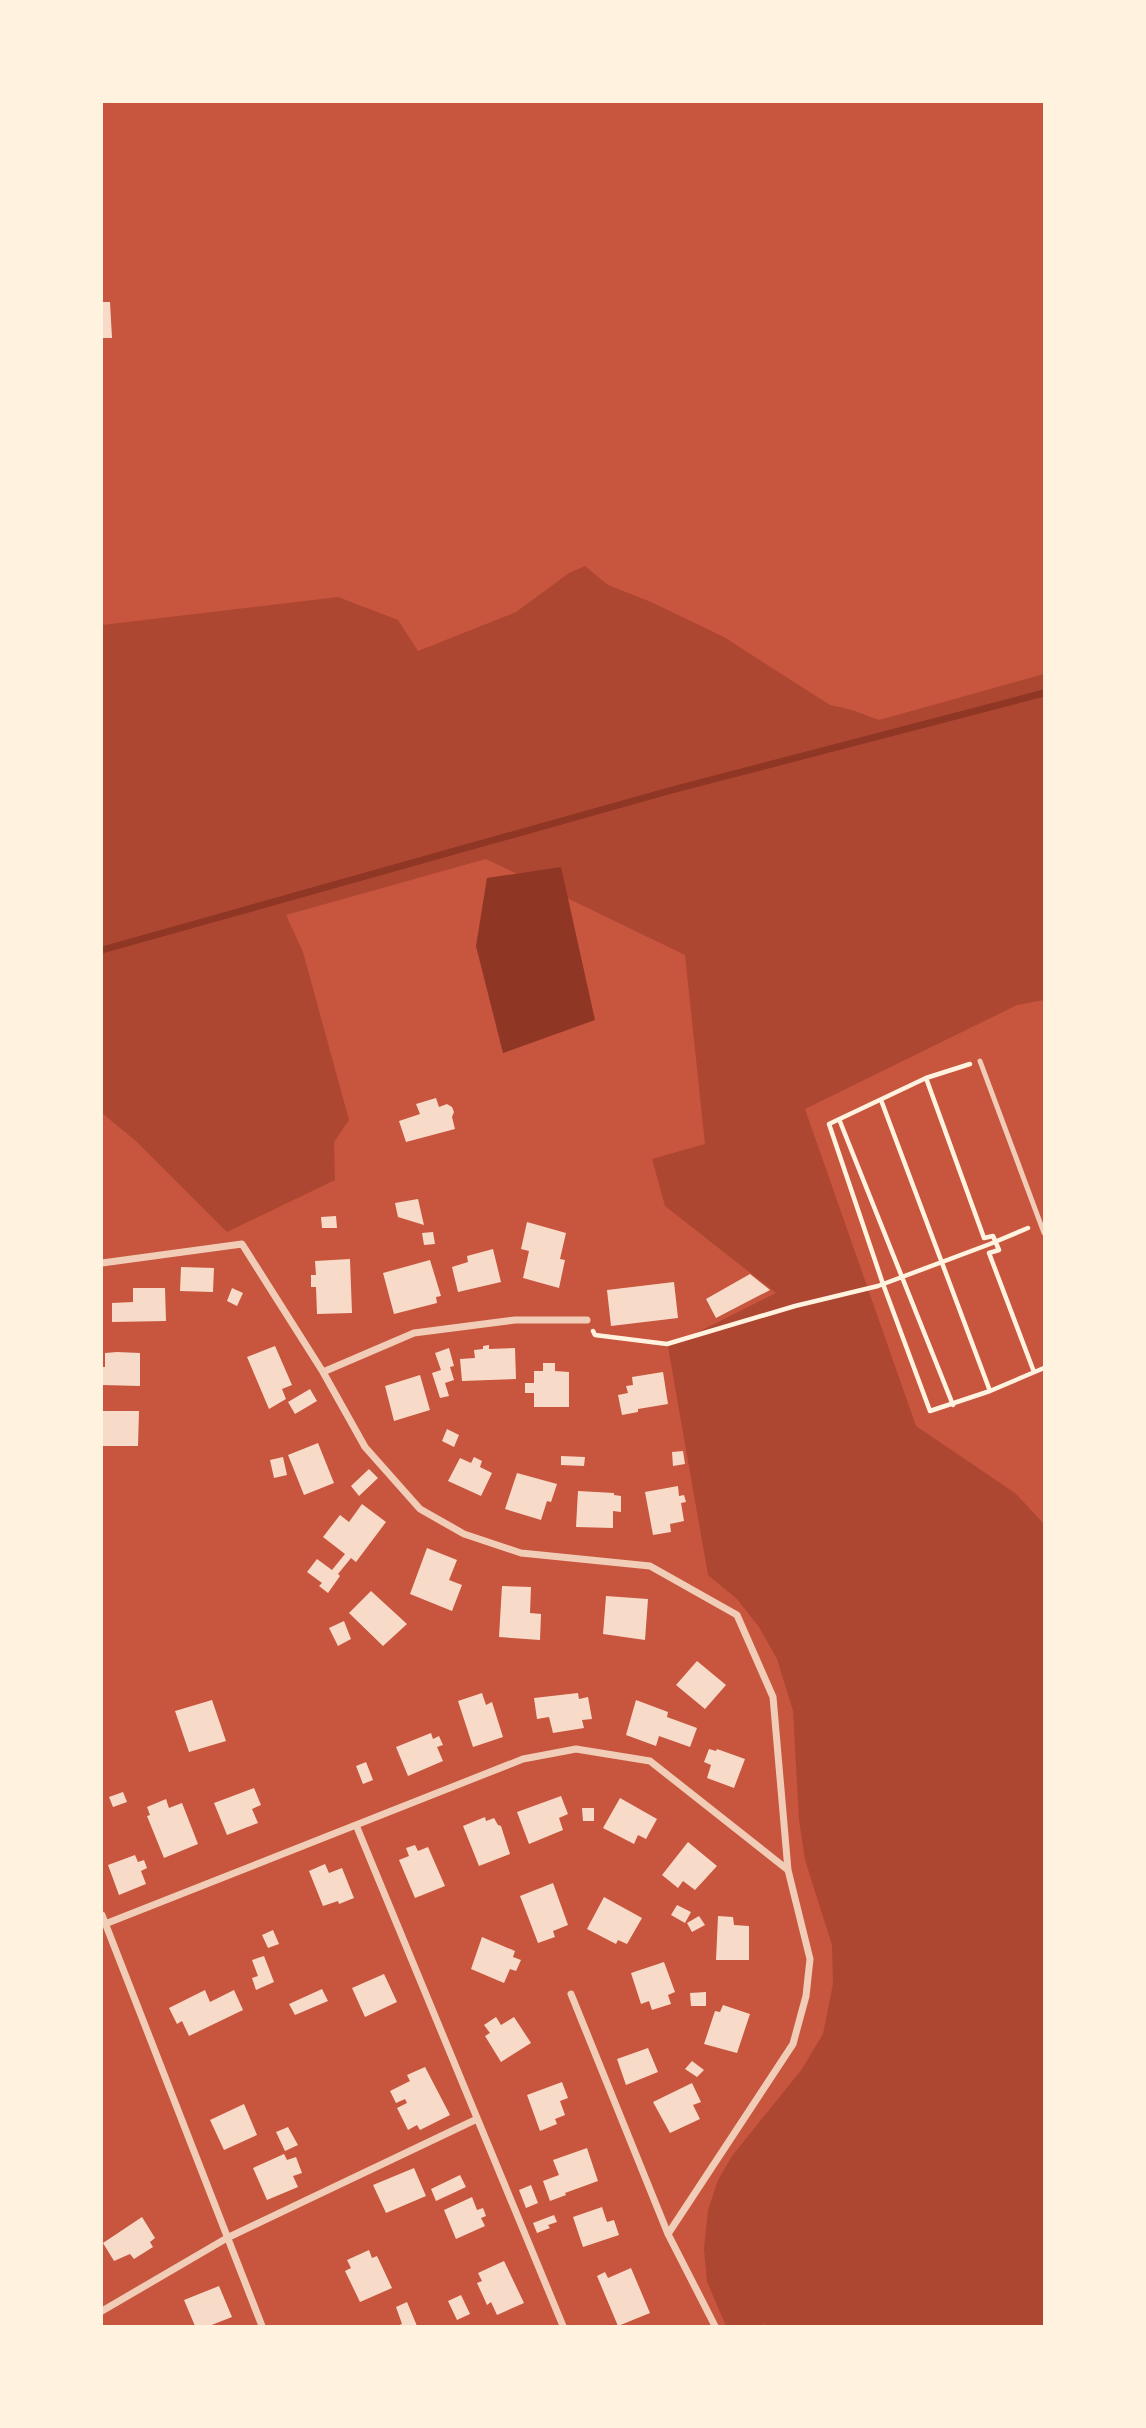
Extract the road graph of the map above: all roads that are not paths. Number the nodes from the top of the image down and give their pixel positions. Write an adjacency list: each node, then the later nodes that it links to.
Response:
1 (980, 1061): 2 (lane)
2 (1045, 1233)
3 (102, 1264): 5 (street)
4 (587, 1320): 5 (street)
5 (323, 1372): 7 (street)
6 (356, 1825): 7 (street); 9 (street); 11 (street)
7 (788, 1870): 12 (street)
8 (102, 1914): 9 (street)
9 (105, 1924): 13 (street)
10 (571, 1994): 12 (street)
11 (477, 2119): 13 (street); 16 (street)
12 (668, 2234): 17 (street)
13 (227, 2238): 14 (street); 15 (street)
14 (102, 2311)
15 (262, 2326)
16 (564, 2326)
17 (715, 2326)

